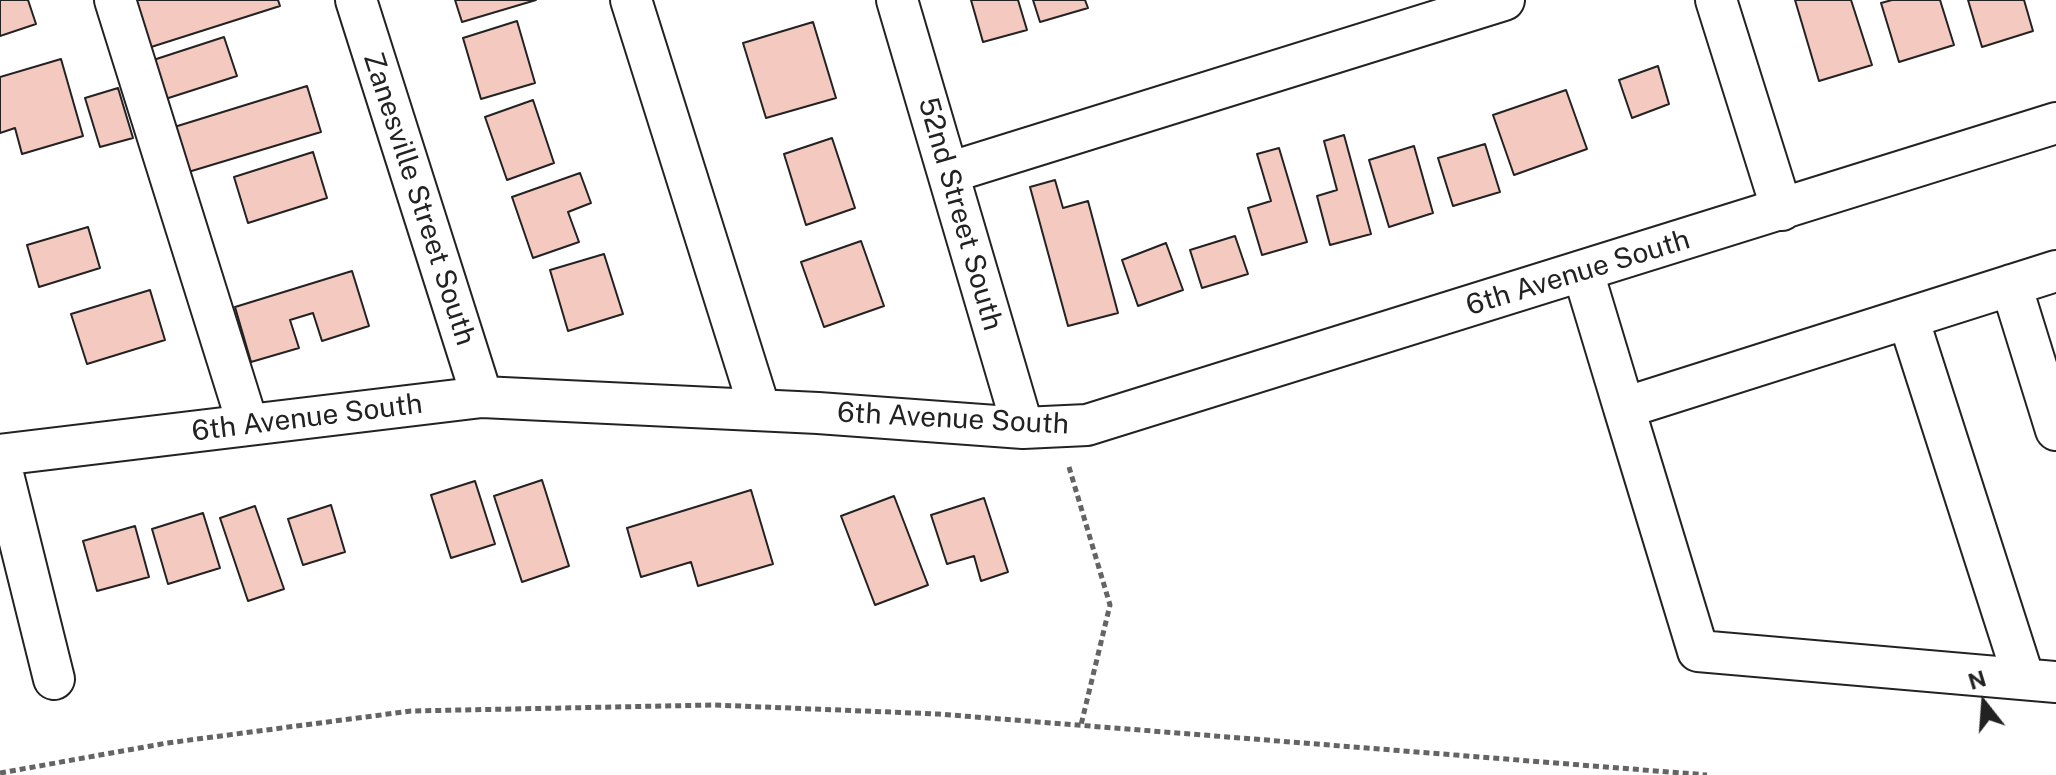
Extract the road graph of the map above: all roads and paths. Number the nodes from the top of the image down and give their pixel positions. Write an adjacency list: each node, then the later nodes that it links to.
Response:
1 (115, 0): 17 (street)
2 (356, 0): 14 (street, Zanesville Street South)
3 (631, 0): 16 (street)
4 (897, 0): 8 (street, 52nd Street South)
5 (1504, 0): 8 (street)
6 (1716, 0): 9 (street)
7 (2056, 123): 9 (street, 6th Avenue South)
8 (948, 173): 18 (street, 52nd Street South)
9 (1782, 210): 11 (street, 6th Avenue South)
10 (2056, 271): 12 (street)
11 (1583, 272): 15 (street); 18 (street, 6th Avenue South)
12 (2011, 285): 13 (street); 19 (street)
13 (1908, 318): 15 (street); 24 (street)
14 (482, 397): 16 (street, 6th Avenue South); 17 (street, 6th Avenue South)
15 (1624, 408): 24 (street)
16 (760, 410): 18 (street, 6th Avenue South)
17 (248, 425): 20 (street, 6th Avenue South)
18 (1023, 428)
19 (2056, 430)
20 (0, 455)
21 (0, 462): 23 (street)
22 (1069, 467): 25 (path)
23 (54, 679)
24 (2040, 680)
25 (1081, 725): 26 (path); 27 (path)
26 (0, 773)
27 (1707, 775)

